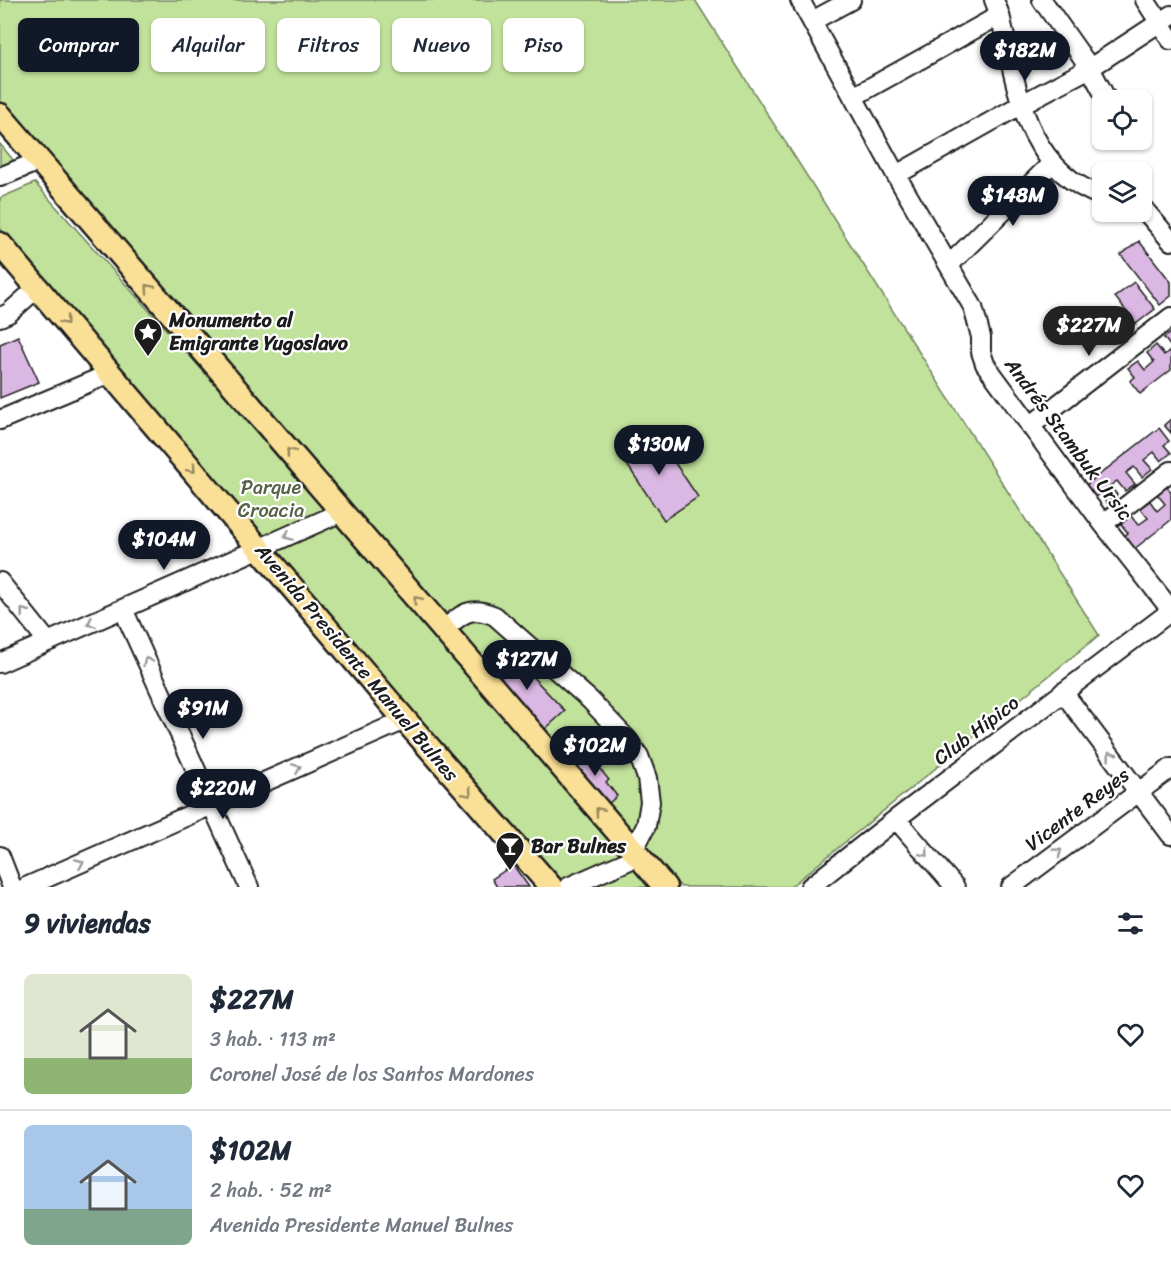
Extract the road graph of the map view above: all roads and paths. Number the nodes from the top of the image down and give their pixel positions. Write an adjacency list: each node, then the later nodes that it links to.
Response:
1 (800, 0): 7 (street, Andrés Stambuk Ursic)
2 (851, 0): 7 (street)
3 (1042, 0): 9 (street)
4 (1145, 0): 6 (street)
5 (997, 7): 11 (street); 12 (street)
6 (1166, 19): 8 (street); 9 (street)
7 (812, 21): 11 (street, Andrés Stambuk Ursic)
8 (1171, 40)
9 (1090, 68): 10 (street); 12 (street)
10 (1102, 90)
11 (853, 97): 16 (street, Andrés Stambuk Ursic)
12 (1022, 104): 15 (street); 16 (street)
13 (0, 115): 14 (main road)
14 (39, 160): 17 (street); 30 (main road, one-way to 14)
15 (1052, 164): 18 (street); 22 (street)
16 (896, 175): 22 (street, Andrés Stambuk Ursic)
17 (0, 177)
18 (1092, 192)
19 (1152, 219): 20 (street)
20 (1171, 241)
21 (0, 244): 23 (main road, Avenida Presidente Manuel Bulnes)
22 (949, 265): 28 (street, Andrés Stambuk Ursic)
23 (37, 288): 24 (street); 26 (main road, Avenida Presidente Manuel Bulnes, one-way to 26)
24 (0, 317)
25 (1171, 317): 28 (street)
26 (110, 374): 27 (street); 32 (main road, Avenida Presidente Manuel Bulnes, one-way to 32)
27 (0, 420)
28 (1029, 426): 31 (street, Andrés Stambuk Ursic)
29 (1171, 471): 31 (street)
30 (342, 512): 32 (street, one-way to 32); 36 (main road, one-way to 30)
31 (1103, 524): 35 (street, Andrés Stambuk Ursic)
32 (260, 548): 34 (street); 40 (main road, Avenida Presidente Manuel Bulnes)
33 (0, 582): 37 (street, one-way to 33)
34 (123, 609): 37 (street, one-way to 37); 43 (street, one-way to 34)
35 (1171, 611): 39 (street, Club Hípico)
36 (444, 630): 46 (main road, one-way to 36); 46 (street)
37 (48, 642): 38 (street)
38 (0, 663)
39 (1063, 692): 42 (street, one-way to 39); 44 (street, Club Hípico)
40 (405, 720): 43 (street, one-way to 40); 51 (main road, Avenida Presidente Manuel Bulnes, one-way to 51)
41 (1171, 768): 42 (street, Vicente Reyes)
42 (1138, 792): 45 (street); 56 (street, Vicente Reyes, one-way to 42)
43 (213, 804): 49 (street, one-way to 43); 50 (street)
44 (896, 819): 54 (street, Club Hípico); 55 (street, one-way to 55)
45 (1171, 835)
46 (636, 854): 52 (street); 53 (main road)
47 (0, 856): 48 (street)
48 (12, 887)
49 (26, 887)
50 (249, 887)
51 (551, 887)
52 (568, 887)
53 (665, 887)
54 (810, 887)
55 (955, 887)
56 (1011, 887)

